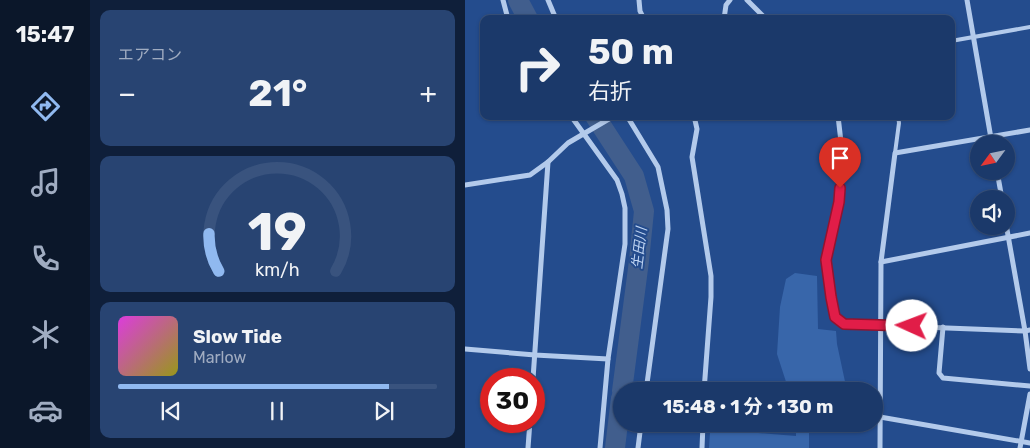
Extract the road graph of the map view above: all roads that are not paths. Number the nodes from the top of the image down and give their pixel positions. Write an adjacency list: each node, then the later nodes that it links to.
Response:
1 (503, 0): 7 (street)
2 (548, 0): 8 (street)
3 (639, 0): 9 (street)
4 (730, 0): 10 (street)
5 (747, 0): 11 (street)
6 (967, 0): 13 (street)
7 (507, 15)
8 (554, 15)
9 (642, 15)
10 (725, 15)
11 (762, 15)
12 (1030, 27): 13 (lane)
13 (974, 37): 14 (lane); 23 (street)
14 (955, 40)
15 (574, 120): 22 (street)
16 (607, 120): 22 (street)
17 (629, 120): 40 (street)
18 (695, 120): 41 (street)
19 (838, 120): 32 (street)
20 (899, 120): 26 (lane)
21 (1030, 130): 24 (street)
22 (583, 134): 27 (street); 37 (street)
23 (991, 135)
24 (1002, 135)
25 (970, 140): 26 (street)
26 (895, 153): 31 (street)
27 (548, 162): 28 (street); 36 (street)
28 (465, 186)
29 (1030, 233): 30 (street)
30 (1009, 237): 31 (street); 34 (street)
31 (881, 262): 32 (street)
32 (881, 325): 33 (street); 42 (street)
33 (943, 327): 34 (street); 43 (street)
34 (1027, 330): 39 (street)
35 (465, 349): 36 (street)
36 (535, 356): 37 (street); 38 (street)
37 (609, 359): 53 (street)
38 (534, 368)
39 (1030, 369)
40 (647, 382)
41 (705, 382)
42 (880, 382)
43 (1030, 386)
44 (1030, 394): 50 (street)
45 (883, 418): 50 (street)
46 (640, 432): 54 (street)
47 (702, 432): 55 (street)
48 (880, 432): 56 (street)
49 (529, 433): 52 (street)
50 (1021, 442): 51 (street); 57 (street)
51 (1030, 443)
52 (528, 448)
53 (600, 448)
54 (638, 448)
55 (701, 448)
56 (880, 448)
57 (1020, 448)

